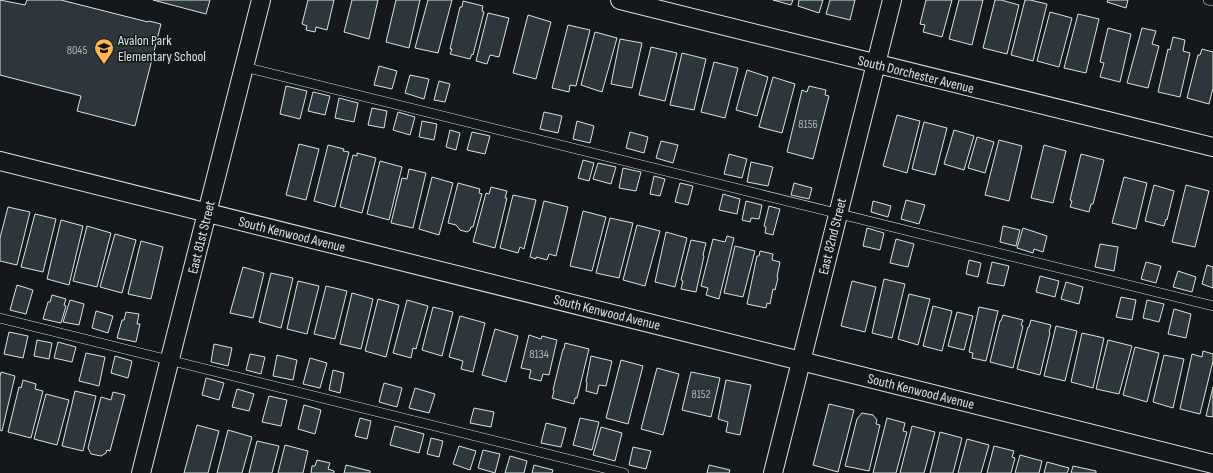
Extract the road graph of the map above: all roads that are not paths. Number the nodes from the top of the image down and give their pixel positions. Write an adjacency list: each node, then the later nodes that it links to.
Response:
1 (261, 0): 7 (street, East 81st Street)
2 (620, 0): 6 (street, South Dorchester Avenue)
3 (892, 0): 6 (street, East 82nd Street)
4 (1208, 0): 5 (lane)
5 (1213, 1)
6 (876, 64): 8 (street, South Dorchester Avenue); 11 (street, East 82nd Street)
7 (244, 67): 10 (street, East 81st Street); 11 (lane)
8 (1213, 148)
9 (0, 161): 10 (street, South Kenwood Avenue)
10 (207, 213): 14 (street, South Kenwood Avenue); 15 (street, East 81st Street)
11 (838, 214): 12 (lane); 14 (street, East 82nd Street)
12 (1213, 306)
13 (0, 318): 15 (lane)
14 (801, 360): 16 (street, South Kenwood Avenue); 19 (street, East 82nd Street)
15 (170, 361): 17 (street, East 81st Street); 18 (lane)
16 (1213, 464)
17 (141, 473)
18 (624, 473)
19 (773, 473)

